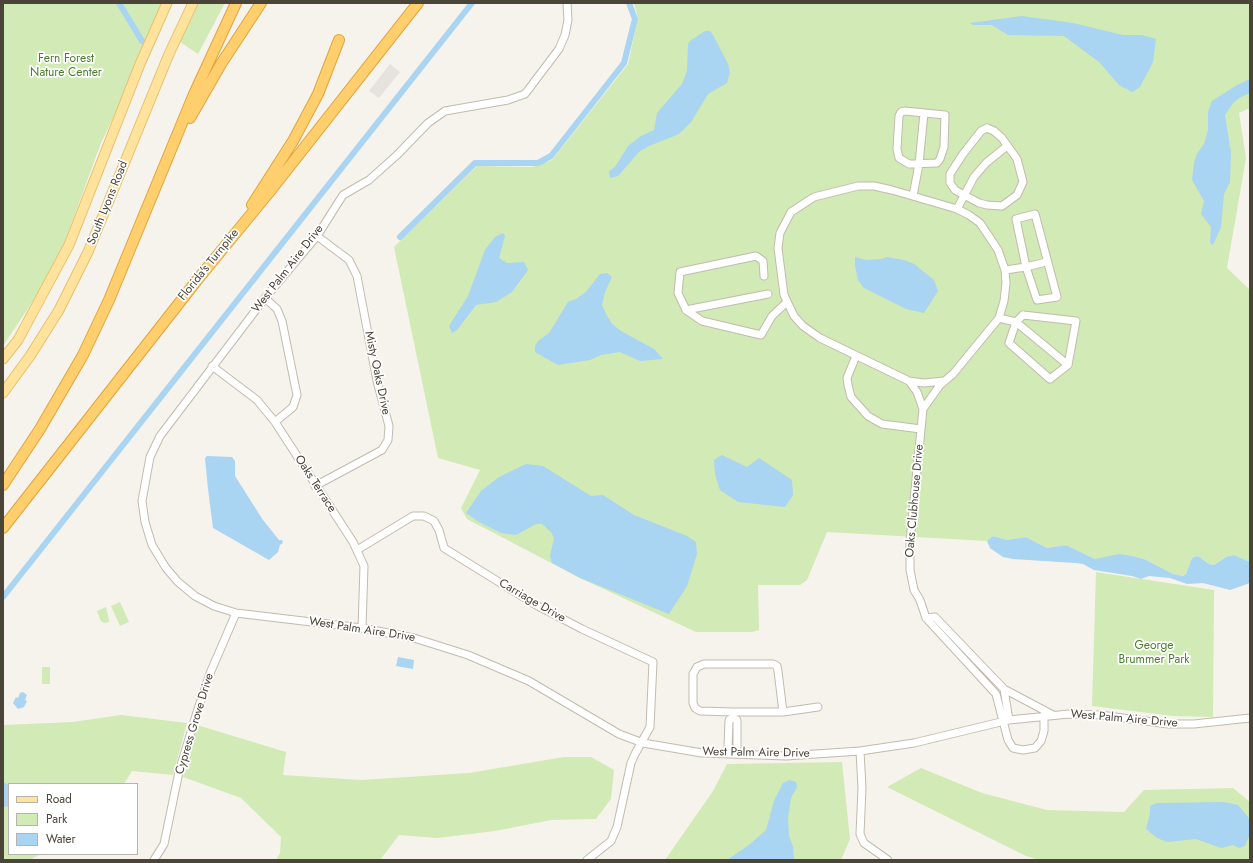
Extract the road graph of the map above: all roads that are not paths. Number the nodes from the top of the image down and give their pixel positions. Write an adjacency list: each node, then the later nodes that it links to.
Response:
1 (167, 3): 28 (main road, South Lyons Road)
2 (193, 3): 33 (main road, South Lyons Road)
3 (236, 3): 9 (highway)
4 (261, 3): 9 (highway)
5 (418, 3): 15 (highway, Florida's Turnpike)
6 (567, 3): 16 (street, West Palm Aire Drive)
7 (339, 40): 15 (highway)
8 (924, 112): 11 (street); 11 (street); 11 (street)
9 (178, 132): 37 (highway)
10 (1007, 146): 12 (street); 12 (street); 12 (street)
11 (919, 164): 13 (street)
12 (964, 195): 14 (street)
13 (913, 196): 14 (street, Oaks Clubhouse Drive); 23 (street, Oaks Clubhouse Drive)
14 (957, 209): 19 (street, Oaks Clubhouse Drive)
15 (242, 224): 39 (highway, Florida's Turnpike)
16 (317, 236): 22 (street, West Palm Aire Drive); 38 (street, Misty Oaks Drive)
17 (1046, 262): 18 (street); 18 (street); 18 (street)
18 (1026, 267): 19 (street)
19 (1005, 270): 25 (street, Oaks Clubhouse Drive)
20 (764, 276): 24 (street)
21 (768, 294): 24 (street)
22 (265, 298): 30 (street, West Palm Aire Drive); 35 (street)
23 (787, 302): 24 (street); 27 (street, Oaks Clubhouse Drive)
24 (686, 310)
25 (999, 318): 26 (street); 32 (street, Oaks Clubhouse Drive)
26 (1016, 322): 29 (street); 29 (street); 29 (street)
27 (856, 356): 31 (street, Oaks Clubhouse Drive); 36 (street, Oaks Clubhouse Drive)
28 (3, 359)
29 (1068, 365)
30 (212, 366): 35 (street, Oaks Terrace); 41 (street, West Palm Aire Drive)
31 (909, 381): 32 (street, Oaks Clubhouse Drive); 34 (street)
32 (945, 381): 34 (street, Oaks Clubhouse Drive)
33 (3, 393)
34 (924, 409): 36 (street, Oaks Clubhouse Drive)
35 (275, 422): 38 (street, Oaks Terrace)
36 (921, 429): 42 (street, Oaks Clubhouse Drive)
37 (3, 485)
38 (315, 486): 40 (street, Oaks Terrace)
39 (3, 528)
40 (357, 550): 43 (street, Oaks Terrace); 52 (street, Carriage Drive)
41 (236, 613): 43 (street, West Palm Aire Drive); 55 (street, Cypress Grove Drive)
42 (926, 618): 44 (street); 51 (street, Oaks Clubhouse Drive)
43 (362, 628): 52 (street, West Palm Aire Drive)
44 (1004, 689): 49 (street); 51 (street)
45 (818, 707): 46 (street)
46 (783, 712): 47 (street); 47 (street)
47 (733, 715): 54 (street)
48 (1044, 715): 49 (street, West Palm Aire Drive); 51 (street, West Palm Aire Drive); 51 (street)
49 (1053, 715): 50 (street, West Palm Aire Drive)
50 (1250, 718)
51 (1006, 721): 53 (street, West Palm Aire Drive)
52 (643, 743): 54 (street, West Palm Aire Drive); 56 (street)
53 (860, 751): 54 (street, West Palm Aire Drive); 57 (street)
54 (732, 752)
55 (154, 860)
56 (587, 860)
57 (888, 860)

